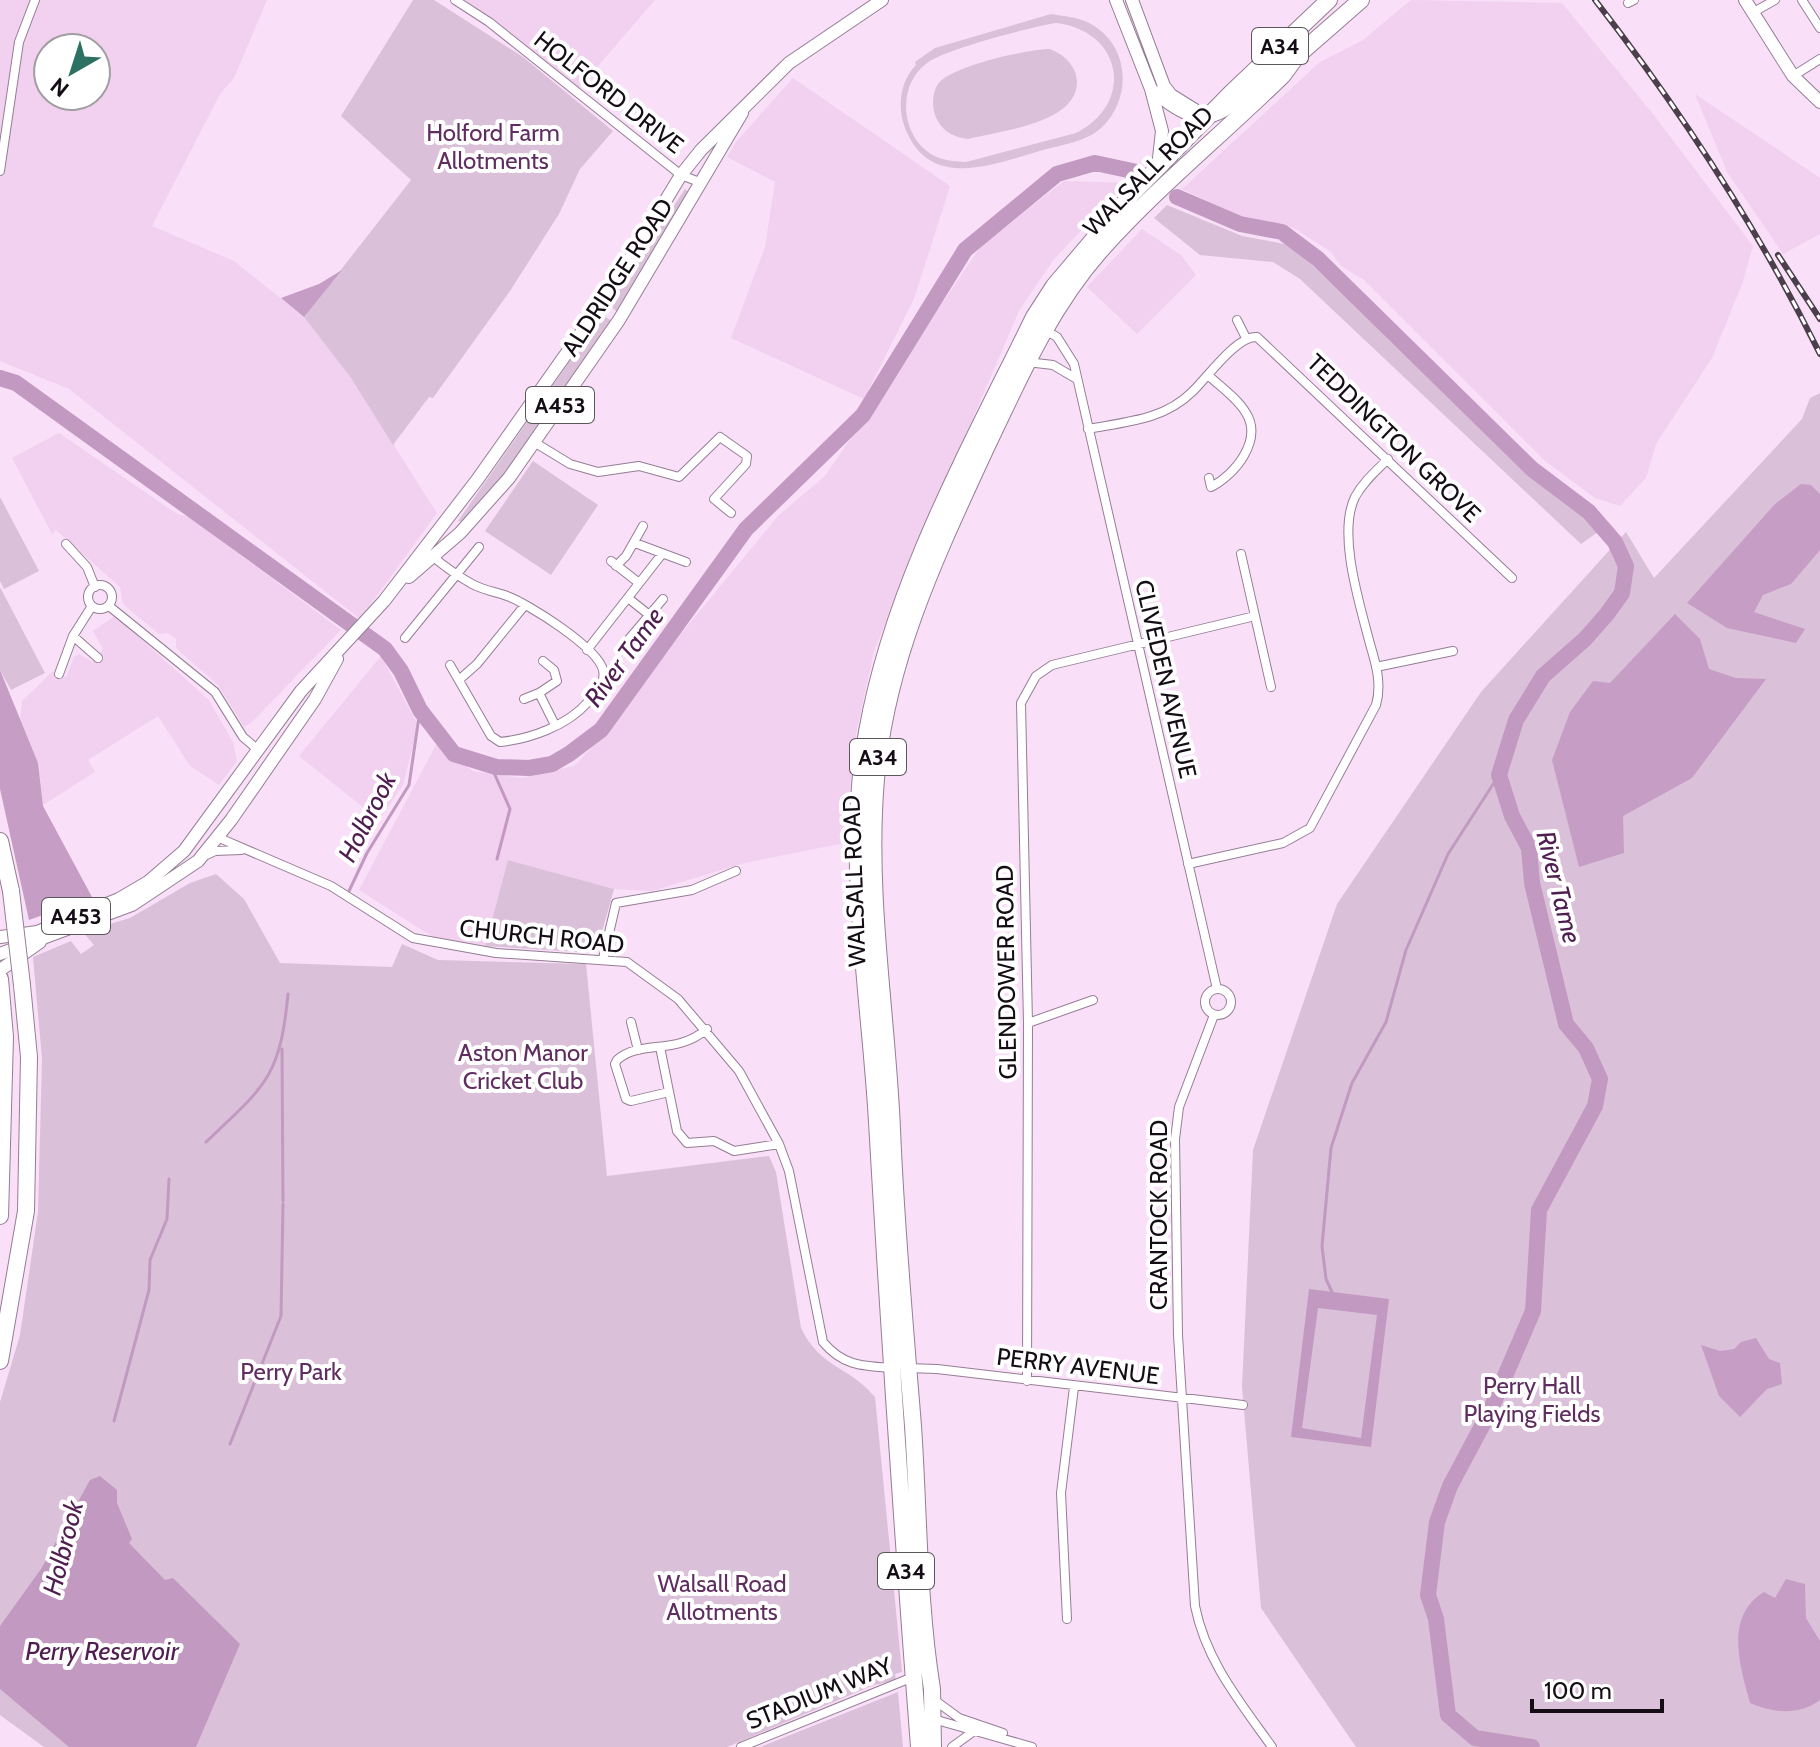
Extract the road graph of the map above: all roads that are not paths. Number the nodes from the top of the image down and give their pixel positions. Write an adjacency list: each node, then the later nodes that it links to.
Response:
1 (35, 0): 22 (street)
2 (455, 0): 23 (street, HOLFORD DRIVE)
3 (882, 0): 18 (main road, ALDRIDGE ROAD / A453)
4 (1116, 0): 16 (main road)
5 (1132, 0): 19 (main road)
6 (1329, 0): 19 (highway, WALSALL ROAD / A34)
7 (1745, 0): 11 (main road)
8 (1775, 0): 11 (street)
9 (1802, 0): 12 (street)
10 (1357, 4): 13 (highway, WALSALL ROAD / A34)
11 (1752, 13): 15 (main road)
12 (1820, 28)
13 (1297, 56): 19 (main road, WALSALL ROAD); 20 (highway, WALSALL ROAD / A34)
14 (1820, 59): 15 (street)
15 (1793, 76): 17 (main road)
16 (1151, 89): 19 (main road); 21 (main road)
17 (1820, 102)
18 (744, 108): 23 (main road, ALDRIDGE ROAD / A453); 24 (main road, ALDRIDGE ROAD / A453)
19 (1206, 115): 20 (main road); 21 (highway, WALSALL ROAD / A34)
20 (1225, 128): 26 (highway, WALSALL ROAD / A34)
21 (1157, 170): 33 (highway, WALSALL ROAD / A34)
22 (0, 171)
23 (681, 175): 24 (street, HOLFORD DRIVE); 41 (main road, ALDRIDGE ROAD / A453)
24 (702, 183): 37 (main road, ALDRIDGE ROAD / A453)
25 (1237, 320): 27 (street)
26 (1044, 329): 28 (street); 29 (highway, WALSALL ROAD / A34); 33 (street, WALSALL ROAD)
27 (1246, 338): 31 (street); 38 (street, TEDDINGTON GROVE)
28 (1068, 352): 30 (street); 32 (street, CLIVEDEN AVENUE)
29 (1025, 362): 30 (street); 108 (highway, WALSALL ROAD / A34)
30 (1053, 365): 32 (street)
31 (1209, 376): 34 (street); 36 (street)
32 (1075, 378): 34 (street, CLIVEDEN AVENUE)
33 (991, 405): 108 (highway, WALSALL ROAD / A34)
34 (1088, 429): 65 (street, CLIVEDEN AVENUE)
35 (1262, 432): 36 (street)
36 (1251, 434): 39 (street)
37 (534, 442): 40 (street); 43 (main road, ALDRIDGE ROAD / A453)
38 (1388, 459): 52 (street, TEDDINGTON GROVE); 73 (street)
39 (1209, 478)
40 (731, 513)
41 (445, 522): 43 (main road); 57 (main road, ALDRIDGE ROAD / A453)
42 (643, 526): 44 (street)
43 (460, 533): 49 (main road, ALDRIDGE ROAD / A453)
44 (635, 543): 47 (street); 53 (street)
45 (66, 544): 54 (street)
46 (479, 547): 51 (street)
47 (662, 554): 50 (street); 53 (street)
48 (1241, 554): 62 (street)
49 (432, 556): 51 (street); 57 (main road, ALDRIDGE ROAD / A453)
50 (686, 562)
51 (457, 574): 58 (street); 64 (street)
52 (1512, 578)
53 (639, 583): 55 (street)
54 (95, 587): 59 (street); 60 (street)
55 (628, 598): 61 (street); 68 (street)
56 (663, 599): 61 (street)
57 (384, 601): 67 (main road, ALDRIDGE ROAD / A453)
58 (525, 605): 68 (street); 75 (street)
59 (92, 606): 60 (street); 63 (street)
60 (109, 606): 80 (street)
61 (648, 614): 66 (street)
62 (1255, 616): 65 (street, GLENDOWER ROAD); 76 (street)
63 (73, 636): 70 (street); 74 (street)
64 (405, 638)
65 (1138, 643): 87 (street, CLIVEDEN AVENUE); 100 (street, GLENDOWER ROAD)
66 (623, 646)
67 (343, 649): 80 (main road, ALDRIDGE ROAD / A453); 81 (main road, ALDRIDGE ROAD / A453)
68 (587, 650): 79 (street)
69 (1453, 651): 73 (street)
70 (98, 658)
71 (543, 661): 77 (street)
72 (450, 665): 75 (street)
73 (1376, 667): 87 (street)
74 (59, 674)
75 (460, 679): 79 (street)
76 (1271, 687)
77 (539, 693): 78 (street); 79 (street)
78 (524, 699)
79 (555, 725)
80 (257, 749): 81 (main road); 85 (main road, ALDRIDGE ROAD / A453)
81 (271, 760): 82 (main road, ALDRIDGE ROAD / A453)
82 (217, 837): 84 (street, CHURCH ROAD); 85 (main road); 86 (main road, ALDRIDGE ROAD / A453)
83 (0, 841): 107 (highway, bridge)
84 (242, 850): 86 (street); 92 (street, CHURCH ROAD)
85 (184, 851): 89 (main road, ALDRIDGE ROAD / A453)
86 (201, 858): 90 (main road, ALDRIDGE ROAD / A453)
87 (1188, 864): 96 (street, CLIVEDEN AVENUE)
88 (736, 871): 92 (street)
89 (0, 937)
90 (40, 942): 91 (main road, ALDRIDGE ROAD / A453); 93 (main road, ALDRIDGE ROAD)
91 (0, 954)
92 (603, 959): 101 (street, CHURCH ROAD)
93 (0, 970)
94 (0, 979): 95 (highway)
95 (1, 989): 106 (highway)
96 (1217, 989): 98 (street); 98 (street)
97 (1093, 1000): 100 (street)
98 (1214, 1015): 111 (street, CRANTOCK ROAD)
99 (631, 1022): 103 (street)
100 (1028, 1023): 109 (street, GLENDOWER ROAD)
101 (707, 1029): 102 (street); 105 (street, CHURCH ROAD)
102 (660, 1047): 103 (street); 104 (street)
103 (638, 1050): 104 (street)
104 (669, 1092): 105 (street)
105 (779, 1144): 108 (street, CHURCH ROAD)
106 (0, 1216)
107 (0, 1361)
108 (899, 1368): 109 (street, PERRY AVENUE); 114 (highway, WALSALL ROAD / A34); 115 (highway, WALSALL ROAD / A34)
109 (1027, 1381): 110 (street, PERRY AVENUE)
110 (1074, 1387): 111 (street, PERRY AVENUE); 113 (street)
111 (1184, 1399): 112 (street, PERRY AVENUE); 126 (street, CRANTOCK ROAD)
112 (1243, 1405)
113 (1067, 1619)
114 (928, 1663): 115 (highway); 116 (highway, WALSALL ROAD / A34)
115 (913, 1677): 117 (highway, WALSALL ROAD / A34); 121 (street, STADIUM WAY)
116 (933, 1699): 118 (highway, WALSALL ROAD / A34); 120 (street)
117 (916, 1714): 118 (street); 122 (highway, WALSALL ROAD / A34)
118 (933, 1719): 119 (street); 123 (highway, WALSALL ROAD / A34)
119 (974, 1731): 120 (street); 124 (street)
120 (1010, 1739): 125 (street)
121 (741, 1747)
122 (919, 1747)
123 (933, 1747)
124 (952, 1747)
125 (1032, 1747)
126 (1272, 1747)

